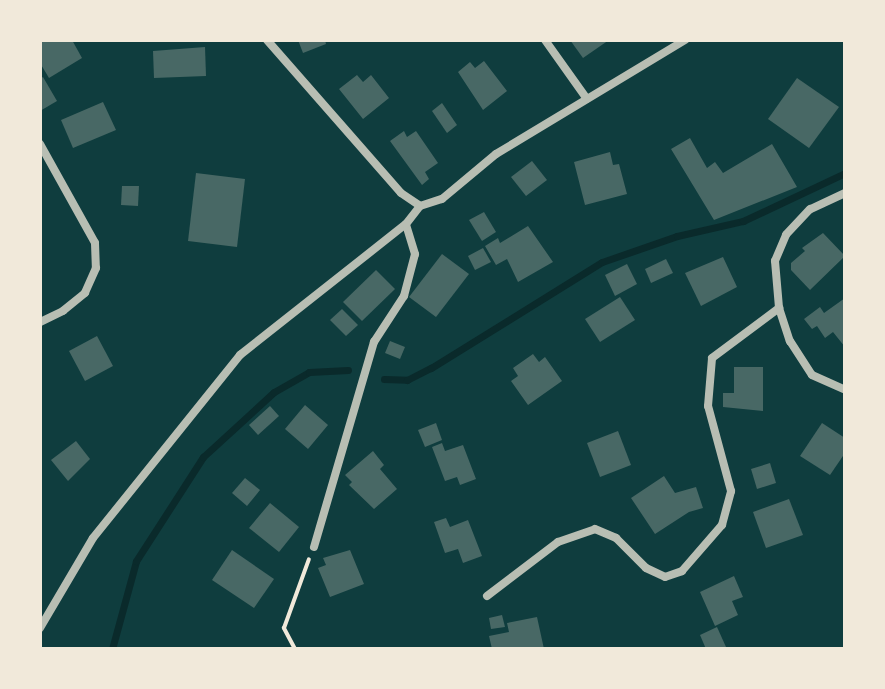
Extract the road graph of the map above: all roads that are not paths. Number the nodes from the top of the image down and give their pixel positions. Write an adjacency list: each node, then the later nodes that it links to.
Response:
1 (267, 40): 7 (street)
2 (545, 40): 4 (street)
3 (685, 40): 4 (street)
4 (587, 99): 7 (street)
5 (40, 144): 10 (street)
6 (845, 193): 9 (street)
7 (420, 206): 8 (street)
8 (406, 224): 12 (street); 14 (street)
9 (779, 308): 11 (street); 13 (street)
10 (40, 322)
11 (845, 390)
12 (314, 547)
13 (487, 596)
14 (40, 628)

